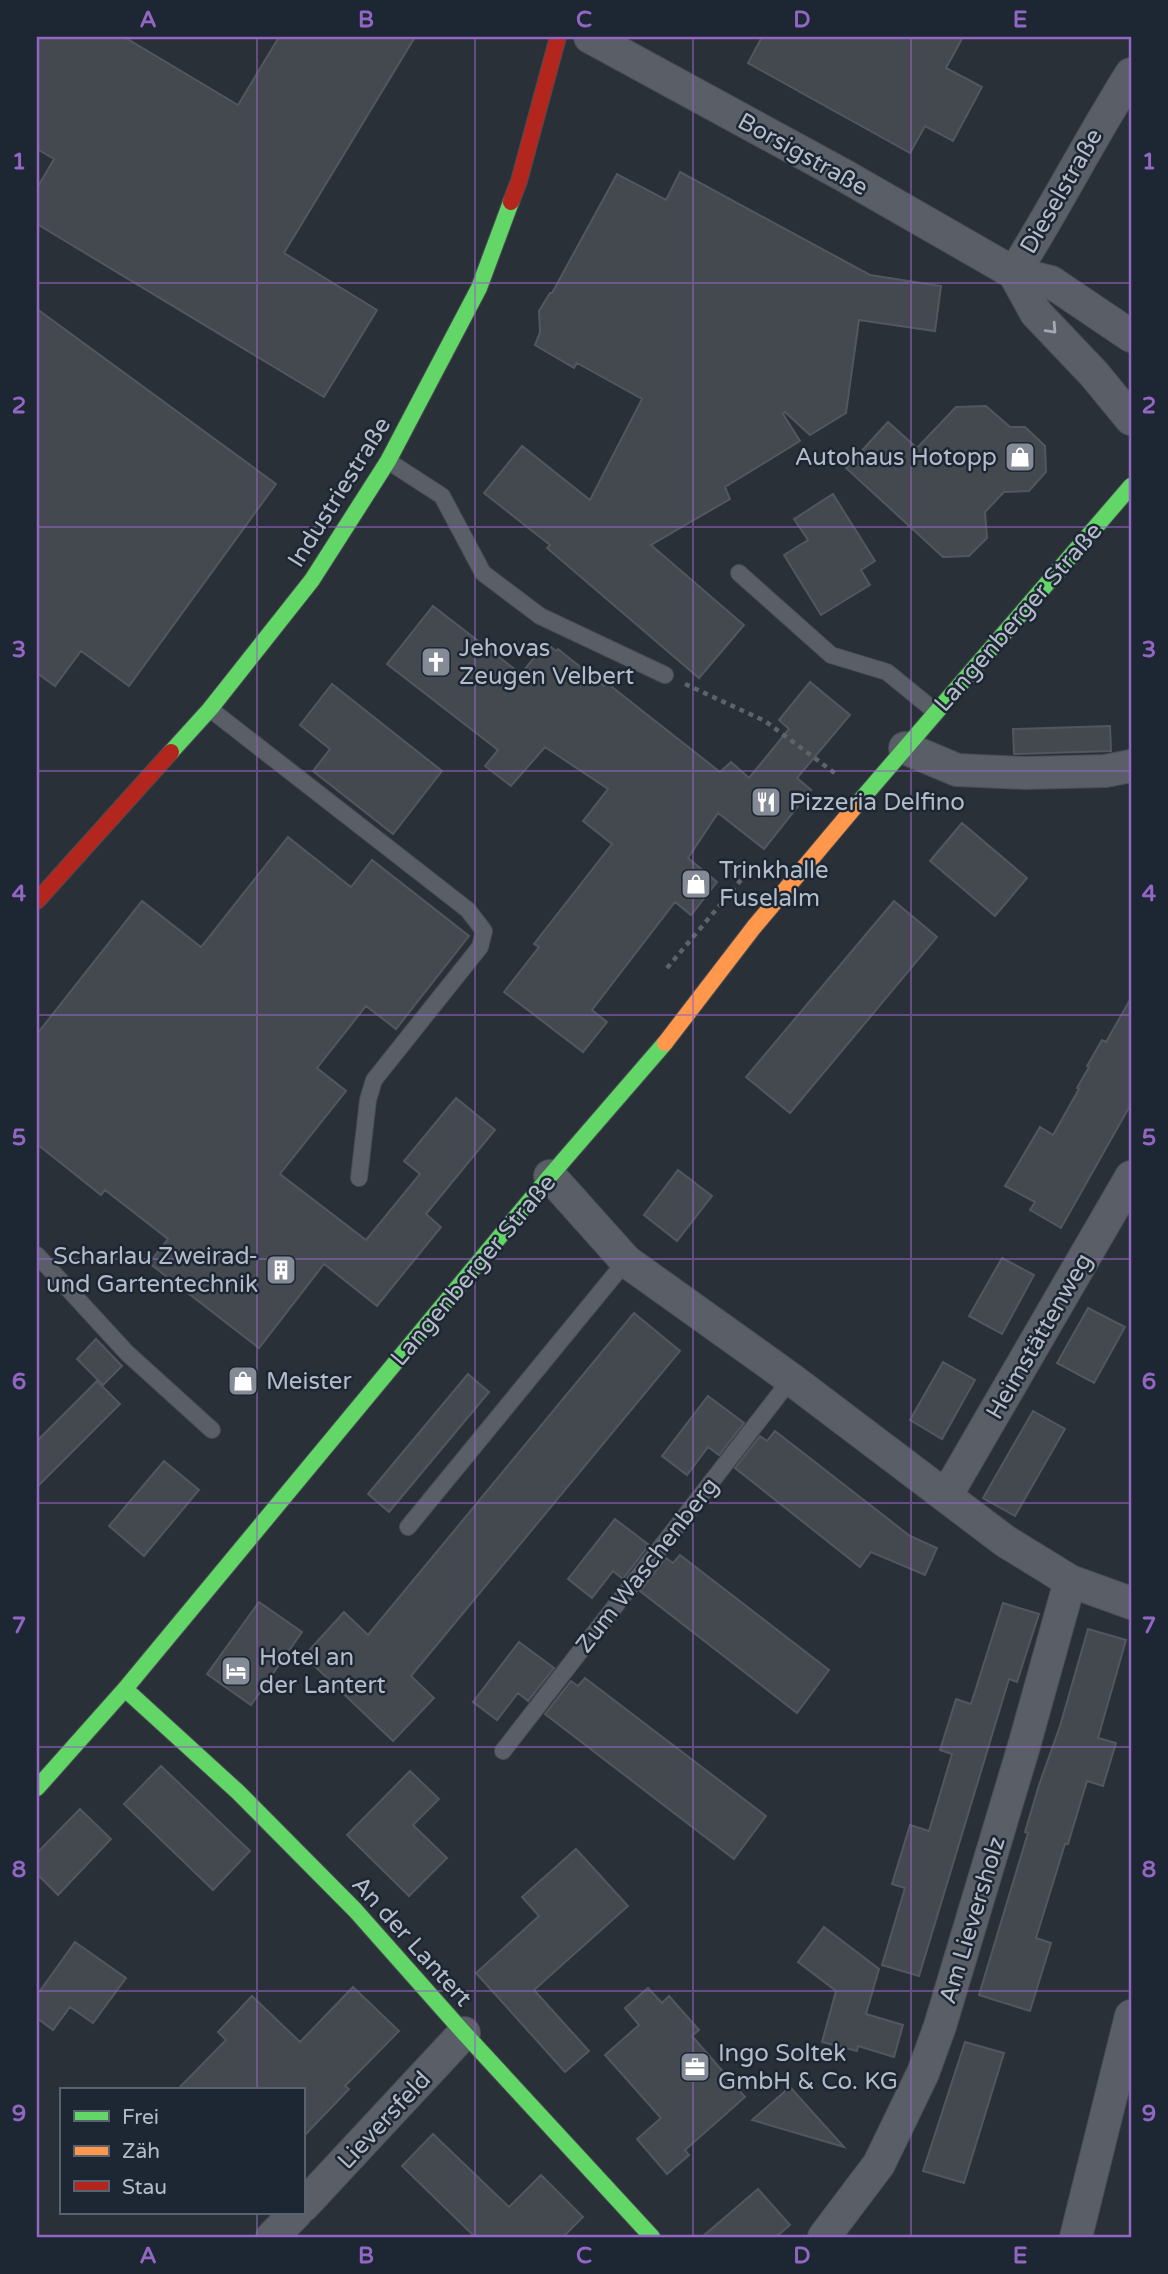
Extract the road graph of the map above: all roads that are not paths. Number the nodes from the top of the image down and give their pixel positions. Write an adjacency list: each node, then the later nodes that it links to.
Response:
1 (558, 37): 7 (street, Industriestraße)
2 (590, 37): 4 (street, Borsigstraße)
3 (1131, 74): 4 (street, Dieselstraße)
4 (1014, 273): 5 (street, Borsigstraße); 6 (street, one-way to 6)
5 (1131, 336)
6 (1131, 419)
7 (388, 461): 10 (lane); 11 (street, Industriestraße)
8 (1131, 486): 12 (street, Langenberger Straße)
9 (739, 573): 12 (lane)
10 (665, 675)
11 (209, 709): 15 (street, Industriestraße); 18 (lane)
12 (936, 712): 13 (street, Langenberger Straße)
13 (905, 748): 14 (street); 16 (street, Langenberger Straße)
14 (1131, 766)
15 (37, 901)
16 (550, 1176): 20 (street); 27 (street, Langenberger Straße)
17 (1131, 1177): 23 (street, Heimstättenweg)
18 (359, 1178)
19 (37, 1255): 22 (lane)
20 (626, 1261): 21 (street); 24 (lane)
21 (790, 1379): 23 (street); 28 (lane, Zum Waschenberg)
22 (212, 1430)
23 (946, 1496): 25 (street)
24 (408, 1527)
25 (1070, 1581): 26 (street); 36 (street, Am Lieversholz)
26 (1131, 1603)
27 (125, 1689): 29 (street, Langenberger Straße); 31 (street, An der Lantert)
28 (503, 1751)
29 (37, 1788)
30 (1131, 2016): 37 (street)
31 (464, 2033): 32 (street, Lieversfeld); 35 (street, An der Lantert)
32 (304, 2205)
33 (295, 2214): 34 (street)
34 (272, 2237)
35 (652, 2237)
36 (824, 2237)
37 (1076, 2237)

